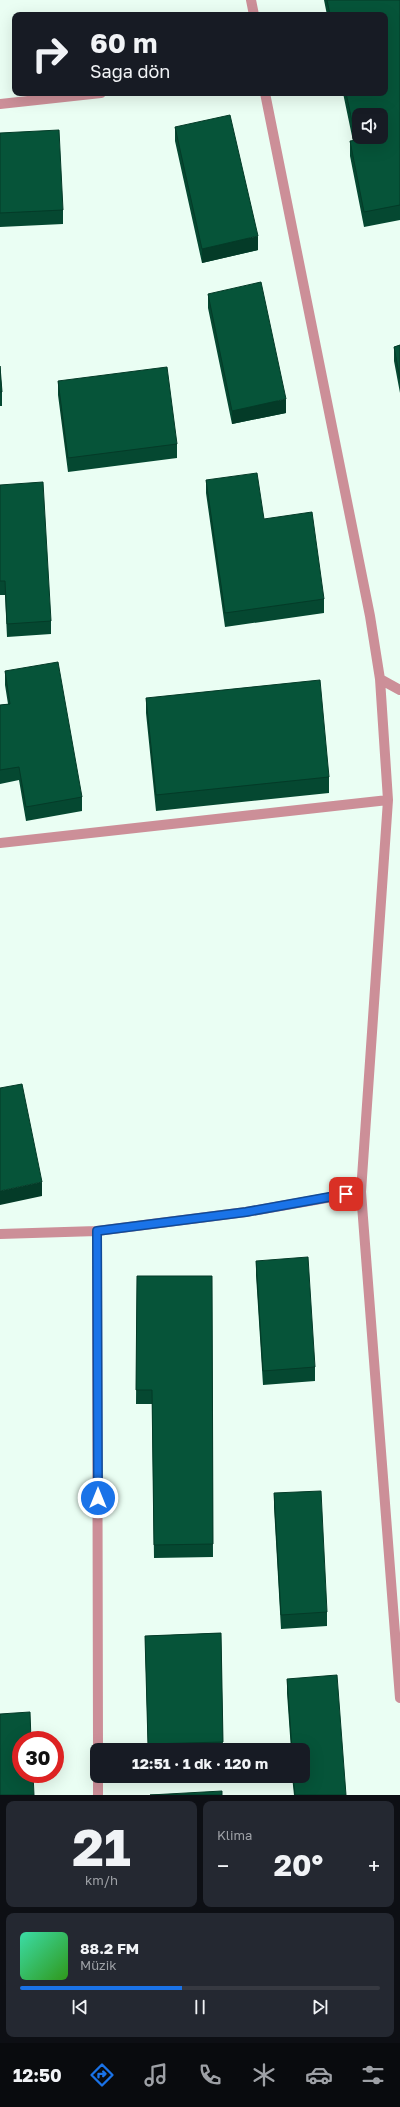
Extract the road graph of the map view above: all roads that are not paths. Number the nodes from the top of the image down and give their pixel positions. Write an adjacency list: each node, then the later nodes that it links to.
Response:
1 (252, 0): 2 (street)
2 (254, 12)
3 (73, 96): 5 (street)
4 (266, 96): 6 (street)
5 (0, 104)
6 (380, 679): 7 (street); 8 (street)
7 (400, 690)
8 (388, 800): 9 (street); 10 (street)
9 (0, 843)
10 (361, 1192): 11 (street); 13 (street)
11 (97, 1231): 12 (street); 14 (street)
12 (0, 1234)
13 (400, 1698)
14 (98, 1743)
15 (98, 1783): 16 (street)
16 (98, 1795)

